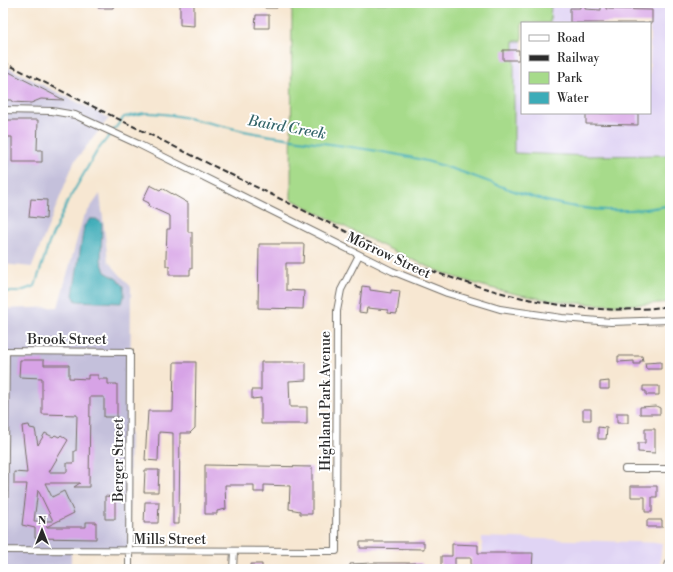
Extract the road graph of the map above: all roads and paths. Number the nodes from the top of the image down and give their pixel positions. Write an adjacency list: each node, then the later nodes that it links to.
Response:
1 (3, 110): 2 (street, Morrow Street)
2 (359, 255): 3 (street, Morrow Street); 11 (street, Highland Park Avenue)
3 (670, 320)
4 (4, 351): 5 (street, Brook Street); 8 (street)
5 (130, 352): 9 (street, Berger Street)
6 (625, 469): 7 (street)
7 (670, 470)
8 (4, 550): 9 (street, Mills Street)
9 (129, 550): 10 (street, Mills Street); 13 (street, Berger Street)
10 (234, 551): 11 (street, Mills Street); 14 (street)
11 (336, 551)
12 (670, 560): 15 (street)
13 (129, 569)
14 (233, 569)
15 (667, 569)

